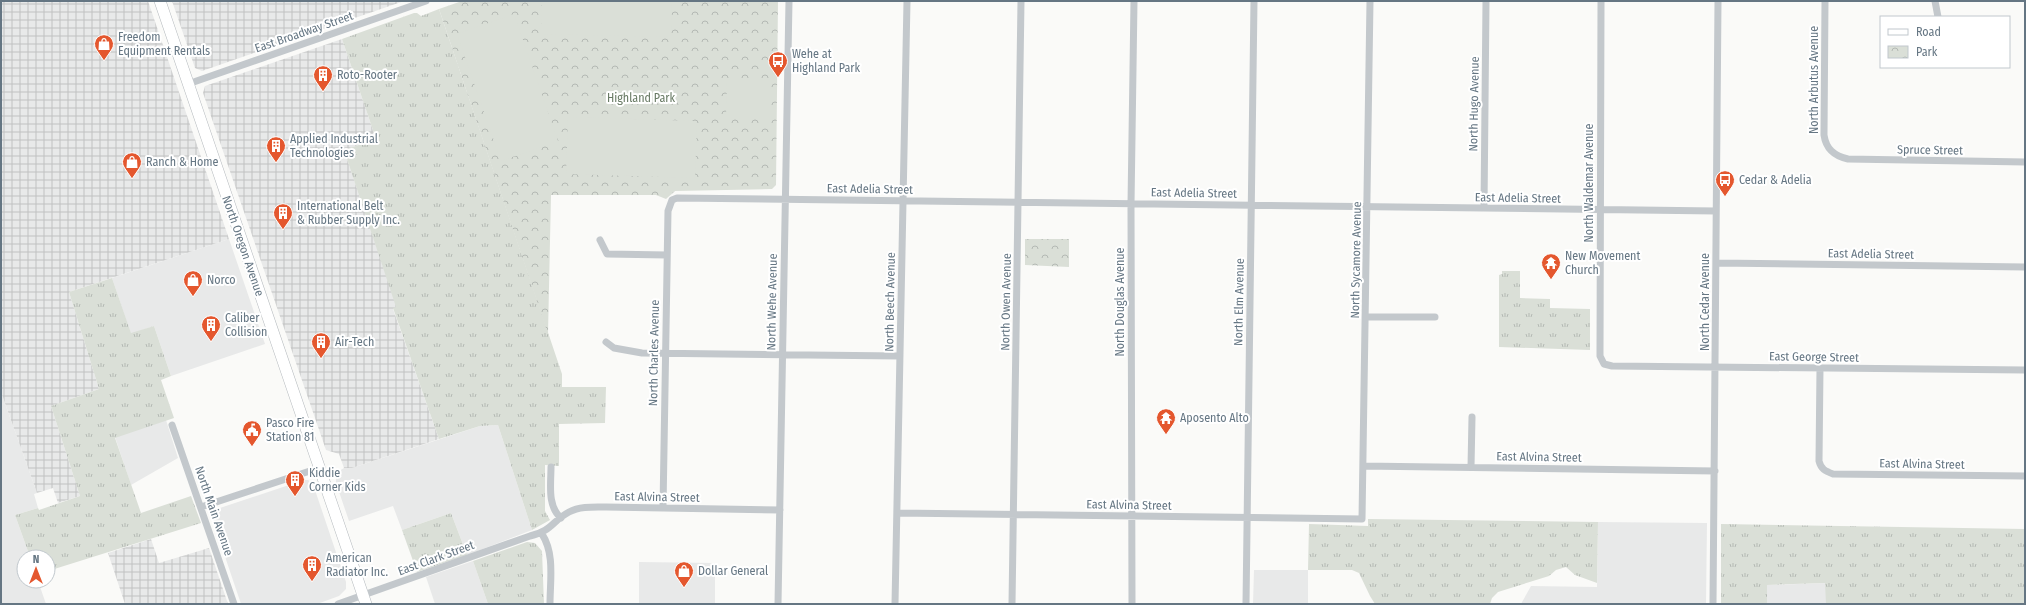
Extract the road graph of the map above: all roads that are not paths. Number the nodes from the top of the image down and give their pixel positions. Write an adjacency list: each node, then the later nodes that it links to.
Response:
1 (160, 1): 15 (main road, North Oregon Avenue)
2 (425, 1): 15 (street, East Broadway Street)
3 (788, 1): 18 (street, North Wehe Avenue)
4 (907, 1): 20 (street, North Beech Avenue)
5 (1022, 1): 21 (street, North Owen Avenue)
6 (1134, 1): 22 (street, North Douglas Avenue)
7 (1254, 1): 23 (street, North Elm Avenue)
8 (1370, 1): 24 (street, North Sycamore Avenue)
9 (1486, 1): 25 (street, North Hugo Avenue)
10 (1601, 1): 26 (street, North Waldemar Avenue)
11 (1718, 1): 27 (street, North Cedar Avenue)
12 (1825, 1): 16 (street, North Arbutus Avenue)
13 (1935, 1): 14 (street)
14 (1938, 16)
15 (188, 84): 47 (main road, North Oregon Avenue)
16 (1836, 155): 17 (street, Spruce Street)
17 (2025, 162)
18 (785, 199): 19 (street, East Adelia Street); 20 (street, East Adelia Street); 36 (street, North Wehe Avenue)
19 (672, 200): 29 (street, North Charles Avenue)
20 (903, 201): 21 (street, East Adelia Street); 37 (street, North Beech Avenue)
21 (1018, 202): 22 (street, East Adelia Street); 54 (street, North Owen Avenue)
22 (1131, 204): 23 (street, East Adelia Street); 55 (street, North Douglas Avenue)
23 (1251, 205): 24 (street, East Adelia Street); 57 (street, North Elm Avenue)
24 (1367, 207): 25 (street, East Adelia Street); 32 (street, North Sycamore Avenue)
25 (1484, 208): 26 (street, East Adelia Street)
26 (1600, 210): 27 (street, East Adelia Street); 38 (street, North Waldemar Avenue)
27 (1716, 211): 30 (street, North Cedar Avenue)
28 (600, 240): 29 (street)
29 (667, 255): 35 (street, North Charles Avenue)
30 (1716, 263): 31 (street, East Adelia Street); 39 (street, North Cedar Avenue)
31 (2025, 267)
32 (1366, 317): 33 (street); 44 (street, North Sycamore Avenue)
33 (1435, 317)
34 (606, 342): 35 (street)
35 (664, 354): 36 (street); 51 (street, North Charles Avenue)
36 (782, 355): 37 (street); 52 (street, North Wehe Avenue)
37 (900, 356): 53 (street, North Beech Avenue)
38 (1604, 364): 39 (street, East George Street)
39 (1715, 367): 40 (street, East George Street); 48 (street, North Cedar Avenue)
40 (1820, 368): 41 (street, East George Street); 49 (street, East Alvina Street)
41 (2025, 370)
42 (1472, 417): 46 (street)
43 (172, 426): 50 (street, North Main Avenue)
44 (1363, 466): 46 (street, East Alvina Street); 58 (street, North Sycamore Avenue)
45 (551, 467): 56 (street)
46 (1471, 467): 48 (street, East Alvina Street)
47 (319, 468): 50 (street); 60 (main road, North Oregon Avenue)
48 (1715, 471): 69 (street, North Cedar Avenue)
49 (2024, 476)
50 (201, 507): 61 (street, North Main Avenue)
51 (663, 508): 52 (street, East Alvina Street); 56 (street, East Alvina Street)
52 (780, 510): 64 (street, North Wehe Avenue)
53 (897, 513): 54 (street, East Alvina Street); 65 (street, North Beech Avenue)
54 (1013, 515): 55 (street, East Alvina Street); 66 (street, North Owen Avenue)
55 (1132, 516): 57 (street, East Alvina Street); 67 (street, North Douglas Avenue)
56 (561, 518): 59 (street, East Alvina Street)
57 (1247, 518): 58 (street, East Alvina Street); 68 (street, North Elm Avenue)
58 (1362, 519)
59 (542, 534): 60 (street, East Clark Street); 63 (street)
60 (364, 600): 62 (street, East Clark Street)
61 (234, 604)
62 (338, 604)
63 (550, 604)
64 (778, 604)
65 (895, 604)
66 (1012, 604)
67 (1132, 604)
68 (1246, 604)
69 (1713, 604)

